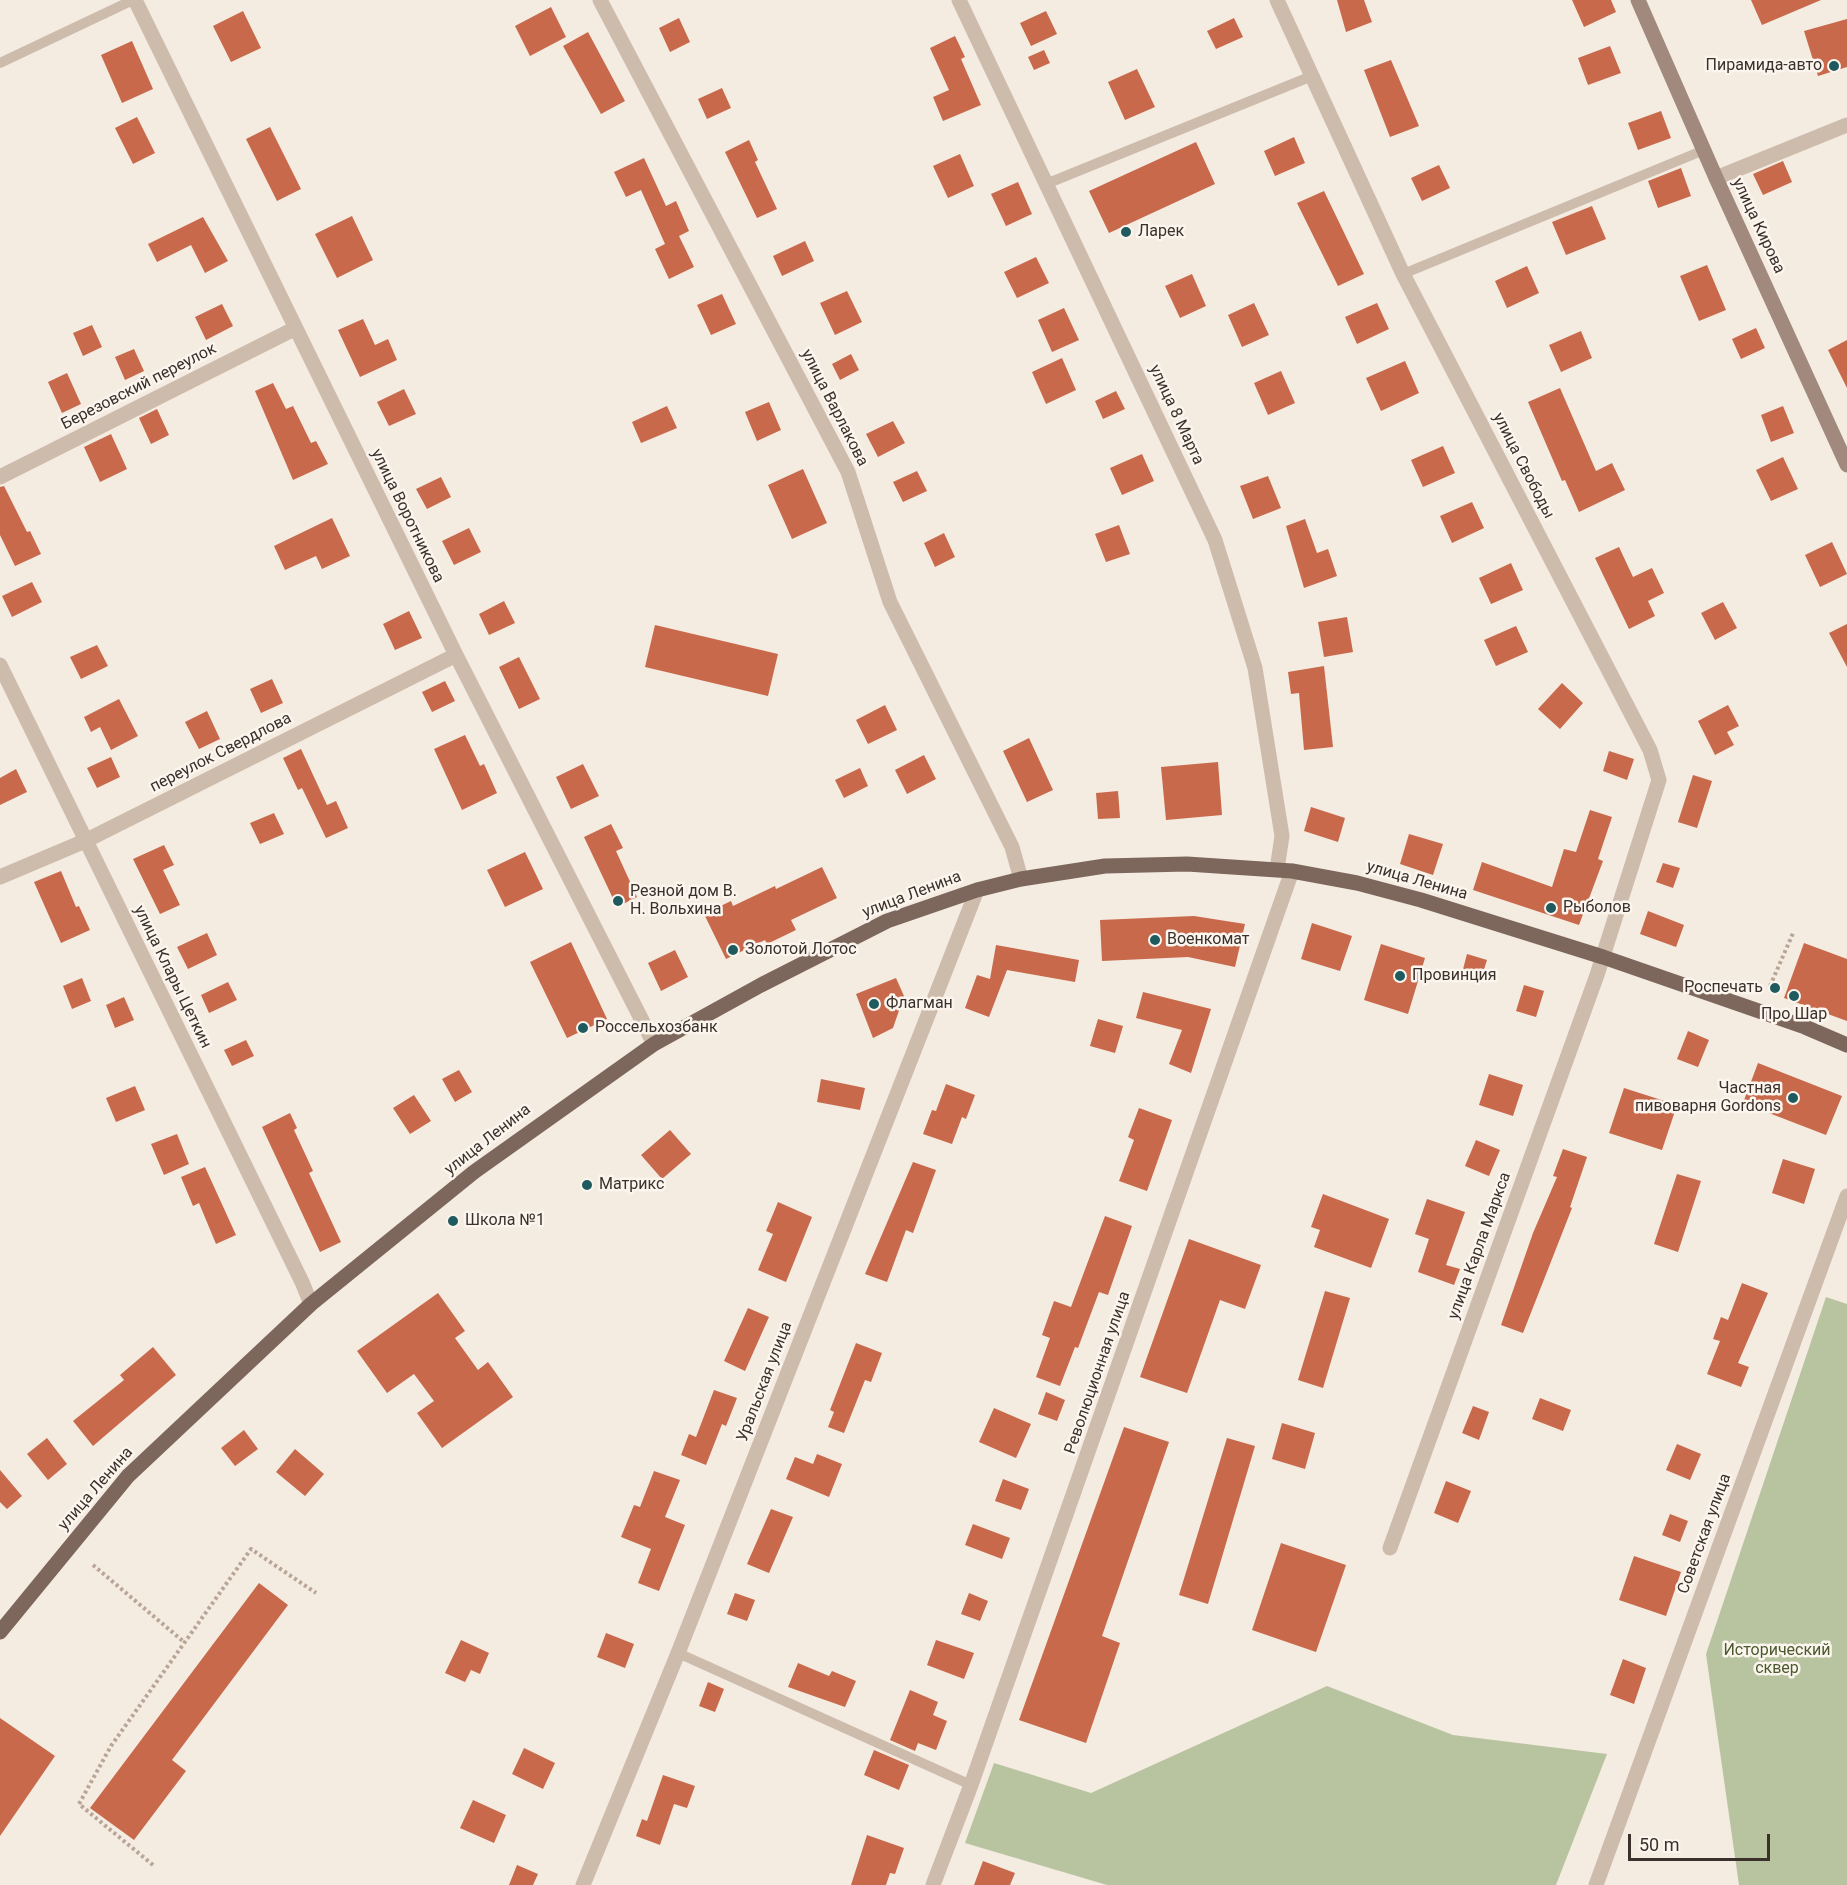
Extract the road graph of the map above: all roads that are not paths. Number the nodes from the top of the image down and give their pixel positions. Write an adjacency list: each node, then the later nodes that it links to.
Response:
1 (134, 0): 6 (lane); 13 (street, улица Воротникова)
2 (600, 0): 22 (street, улица Варлакова)
3 (959, 0): 11 (street, улица 8 Марта)
4 (1277, 0): 7 (street, улица Свободы)
5 (1638, 0): 9 (street, улица Кирова)
6 (0, 63)
7 (1312, 76): 11 (lane); 12 (street, улица Свободы)
8 (1847, 125): 10 (street)
9 (1704, 150): 10 (street, улица Кирова); 12 (lane)
10 (1716, 178): 14 (street, улица Кирова)
11 (1046, 184): 19 (street, улица 8 Марта)
12 (1403, 274): 24 (street, улица Свободы)
13 (294, 329): 15 (street, Березовский переулок); 16 (street, улица Воротникова)
14 (1847, 465)
15 (0, 477)
16 (456, 655): 18 (street, переулок Свердлова); 25 (street, улица Воротникова)
17 (0, 665): 18 (street, улица Клары Цеткин)
18 (85, 841): 21 (street, переулок Свердлова); 28 (street, улица Клары Цеткин)
19 (1277, 869): 20 (main road, улица Ленина); 22 (main road, улица Ленина)
20 (1293, 871): 24 (main road, улица Ленина); 32 (street, Революционная улица)
21 (0, 877)
22 (1021, 879): 23 (main road, улица Ленина)
23 (977, 890): 25 (main road, улица Ленина); 31 (street, Уральская улица)
24 (1603, 957): 26 (main road, улица Ленина); 29 (street, улица Карла Маркса)
25 (654, 1044): 28 (main road, улица Ленина)
26 (1847, 1045)
27 (1847, 1196): 35 (street, Советская улица)
28 (311, 1304): 30 (main road, улица Ленина)
29 (1390, 1548)
30 (0, 1632)
31 (678, 1653): 32 (lane); 33 (street, Уральская улица)
32 (971, 1785): 34 (street, Революционная улица)
33 (583, 1885)
34 (933, 1885)
35 (1596, 1885)

